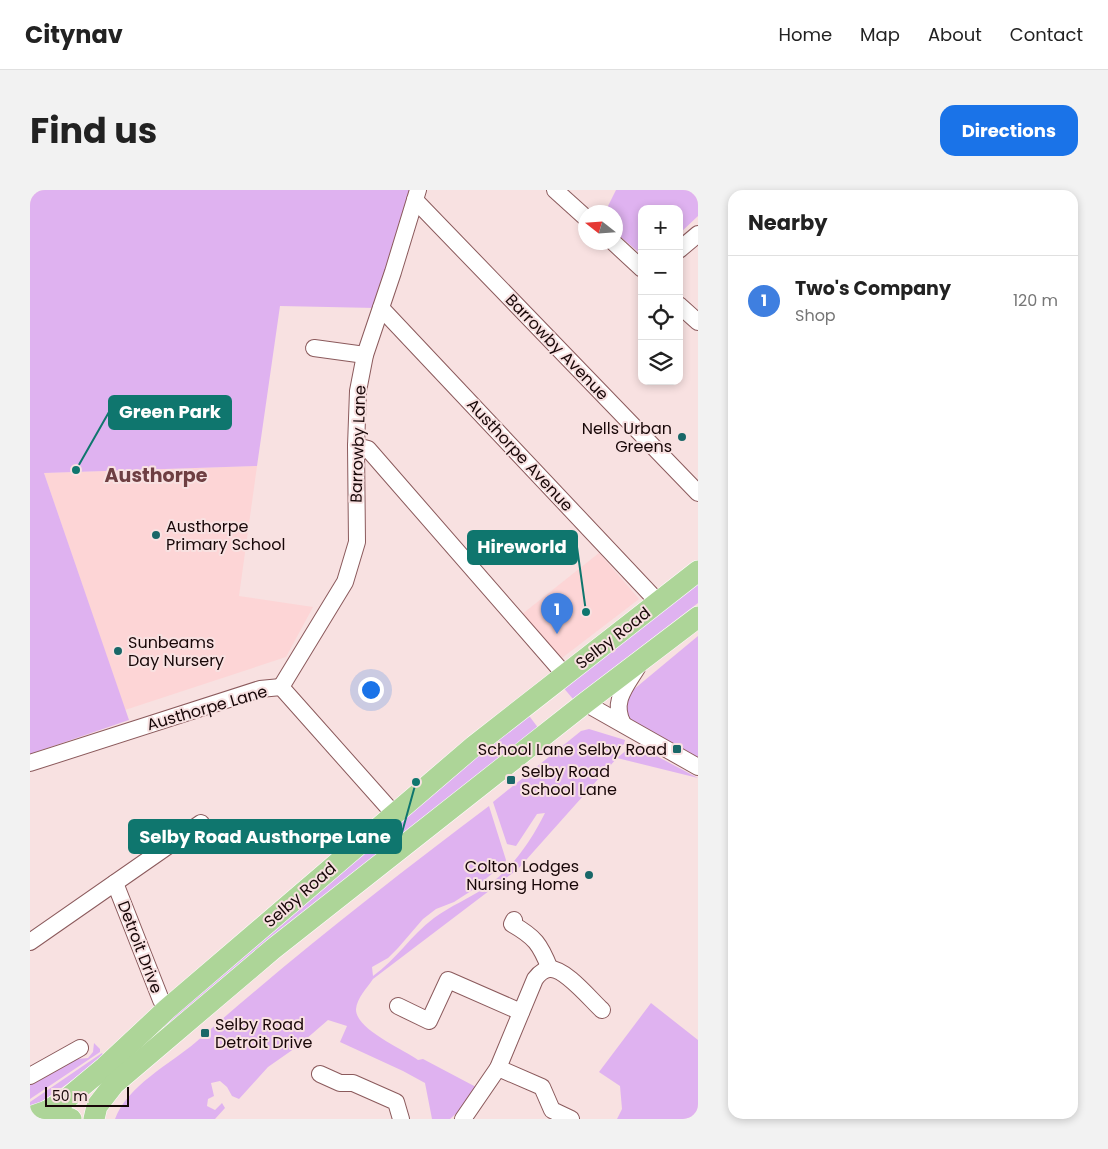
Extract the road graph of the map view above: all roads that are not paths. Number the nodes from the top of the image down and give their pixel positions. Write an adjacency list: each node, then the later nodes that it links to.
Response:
1 (555, 190): 3 (street)
2 (417, 195): 8 (street, Barrowby Lane); 14 (street, Barrowby Avenue)
3 (578, 211)
4 (698, 234): 5 (street)
5 (683, 247)
6 (621, 250): 7 (street)
7 (638, 265)
8 (381, 308): 12 (street, Barrowby Lane); 16 (street, Austhorpe Avenue)
9 (683, 309): 10 (street)
10 (698, 322)
11 (314, 348): 12 (street)
12 (365, 355): 13 (street, Barrowby Lane)
13 (356, 446): 19 (street); 20 (street, Barrowby Lane)
14 (698, 493)
15 (698, 571): 16 (main road, Selby Road)
16 (658, 602): 19 (main road, Selby Road)
17 (698, 617): 18 (main road, Selby Road)
18 (643, 660): 21 (main road, Selby Road); 22 (street)
19 (565, 675): 25 (main road, Selby Road)
20 (281, 688): 23 (street, Austhorpe Lane); 25 (street, Austhorpe Lane)
21 (585, 703): 22 (street); 42 (main road, Selby Road)
22 (623, 724): 24 (street)
23 (30, 763)
24 (698, 766)
25 (394, 814): 32 (main road, Selby Road)
26 (202, 823): 27 (street)
27 (115, 883): 29 (street); 32 (street, Detroit Drive)
28 (514, 920): 30 (street)
29 (30, 942)
30 (550, 968): 33 (street); 34 (street)
31 (398, 1006): 34 (street)
32 (167, 1009): 39 (main road, Selby Road)
33 (601, 1010)
34 (521, 1012): 36 (street)
35 (80, 1048): 38 (street)
36 (498, 1068): 40 (street); 44 (street)
37 (320, 1074): 43 (street)
38 (30, 1076)
39 (38, 1114): 41 (main road)
40 (574, 1116)
41 (71, 1119)
42 (94, 1119)
43 (402, 1119)
44 (463, 1119)

